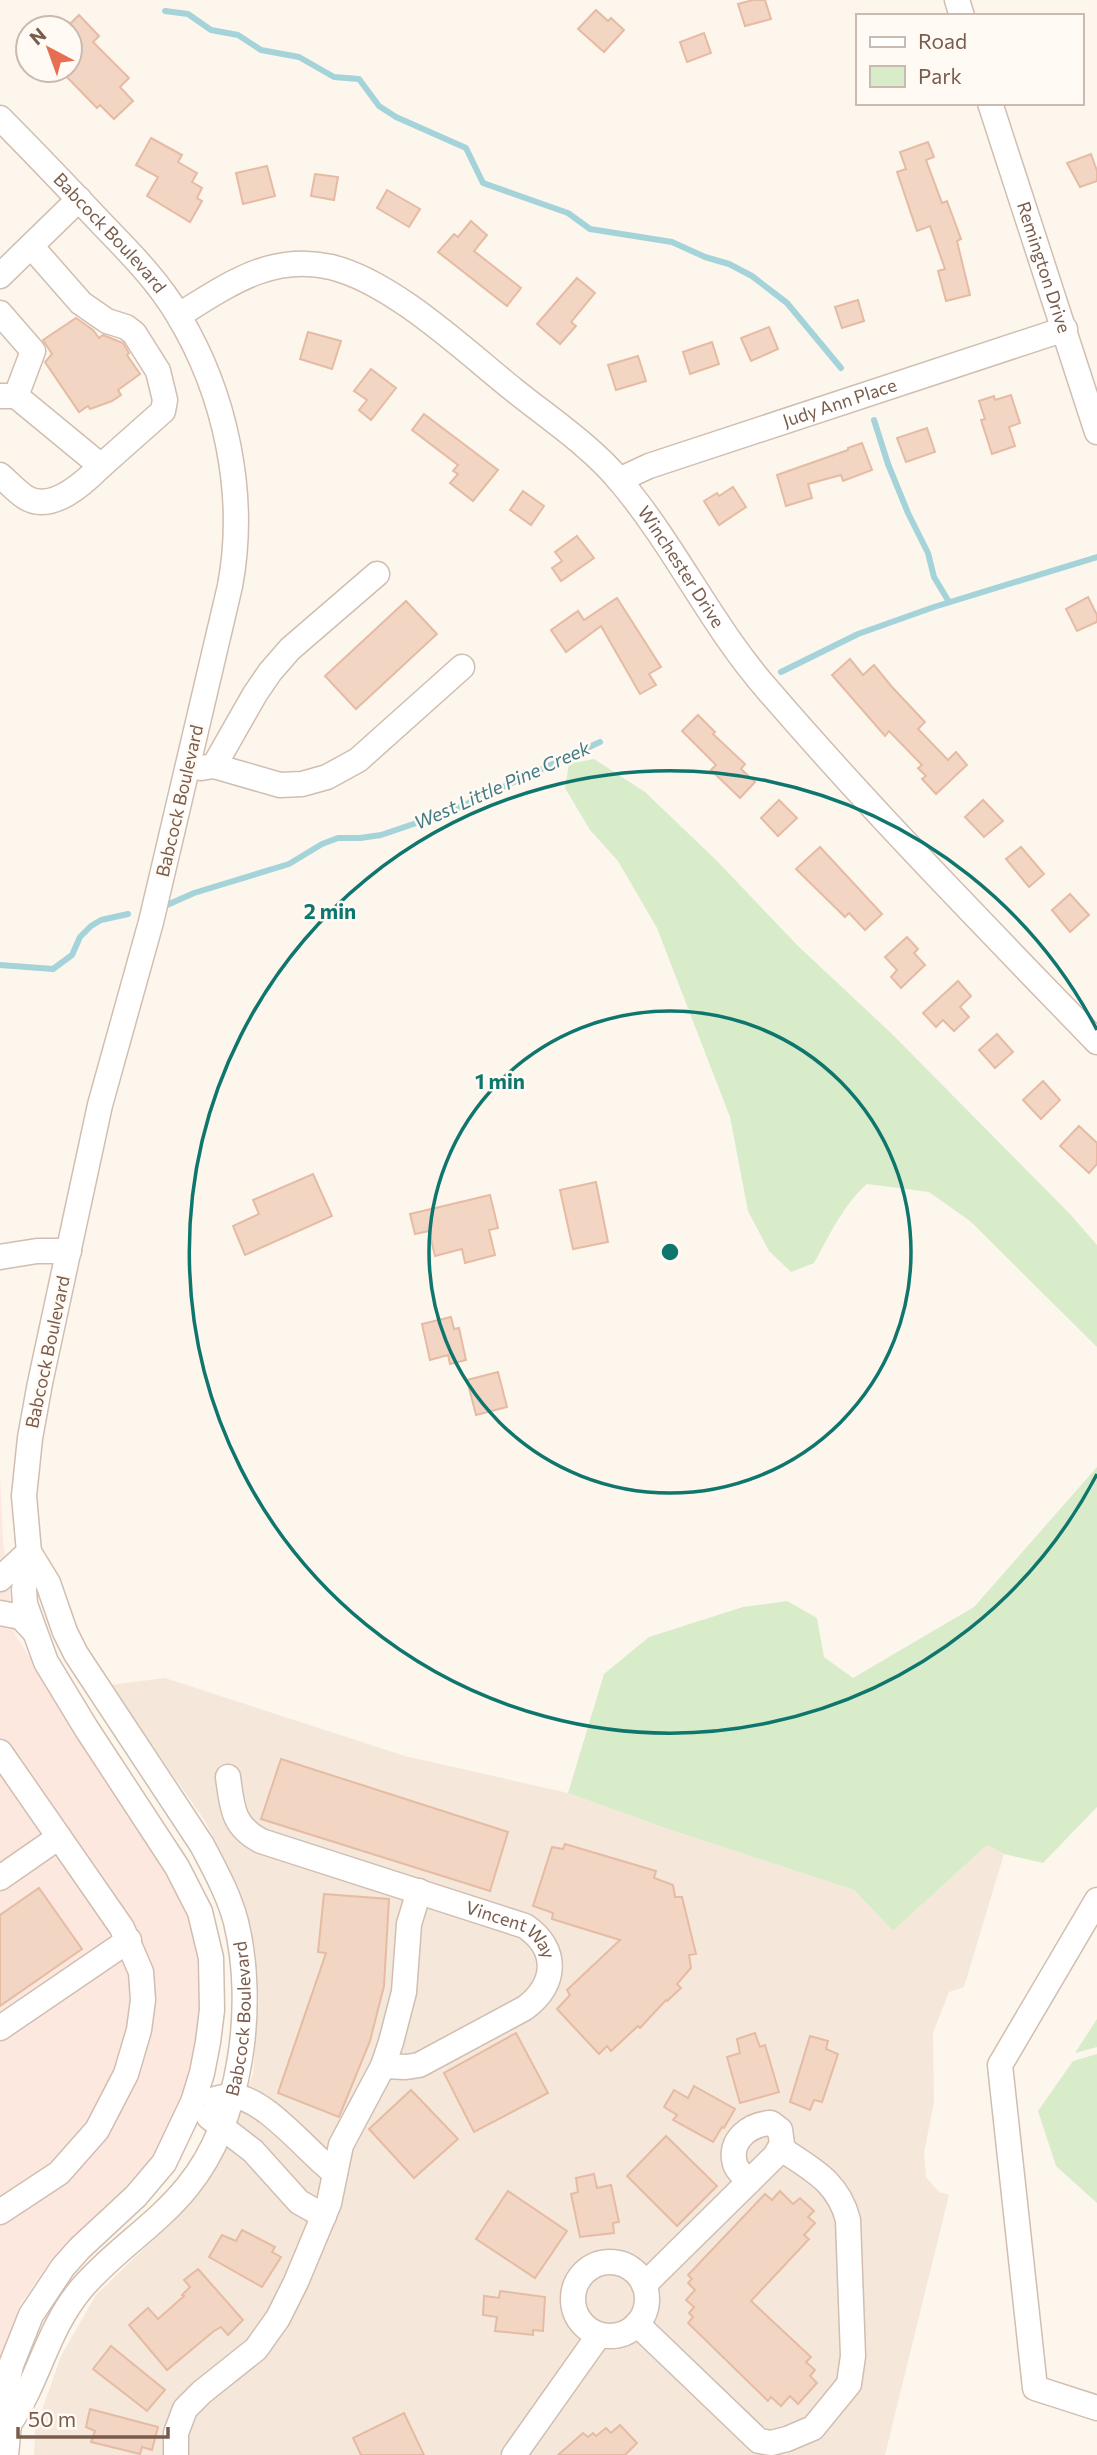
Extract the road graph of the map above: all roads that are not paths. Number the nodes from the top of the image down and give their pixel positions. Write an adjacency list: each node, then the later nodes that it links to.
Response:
1 (991, 105): 8 (street, Remington Drive)
2 (0, 118): 3 (street, Babcock Boulevard)
3 (79, 199): 4 (street); 7 (street, Babcock Boulevard)
4 (31, 246): 5 (street); 11 (street)
5 (0, 276)
6 (0, 313): 9 (street)
7 (179, 315): 13 (street, Winchester Drive); 17 (street, Babcock Boulevard)
8 (1065, 329): 10 (street, Remington Drive); 13 (street, Judy Ann Place)
9 (8, 396): 11 (street)
10 (1097, 432)
11 (101, 466): 12 (street)
12 (0, 475)
13 (619, 480): 18 (street, Winchester Drive)
14 (377, 574): 16 (street)
15 (462, 667): 16 (street)
16 (214, 766): 17 (street)
17 (187, 770): 19 (street, Babcock Boulevard)
18 (1097, 1042)
19 (69, 1251): 20 (street); 21 (street, Babcock Boulevard)
20 (0, 1257)
21 (29, 1552): 22 (street); 24 (street, Babcock Boulevard); 34 (street, Babcock Boulevard)
22 (0, 1579)
23 (0, 1613): 24 (street)
24 (34, 1631): 35 (street, Babcock Boulevard)
25 (0, 1752): 27 (street)
26 (228, 1777): 29 (street, Vincent Way)
27 (59, 1837): 28 (street); 31 (street)
28 (0, 1878)
29 (419, 1891): 33 (street); 33 (street, Vincent Way)
30 (1097, 1900): 47 (street)
31 (129, 1940): 32 (street); 42 (street)
32 (0, 2028)
33 (383, 2066): 40 (street)
34 (231, 2096): 35 (street); 36 (street); 37 (street, Babcock Boulevard)
35 (193, 2102): 37 (street); 48 (street, Babcock Boulevard)
36 (275, 2119): 39 (street); 40 (street)
37 (220, 2127): 39 (street); 48 (street, Babcock Boulevard)
38 (780, 2148): 41 (street); 41 (street); 45 (street)
39 (253, 2151): 43 (street)
40 (335, 2174): 43 (street)
41 (749, 2182): 44 (street)
42 (0, 2212)
43 (324, 2216): 50 (street)
44 (644, 2285): 45 (street); 46 (street)
45 (637, 2324): 46 (street)
46 (599, 2335): 51 (street)
47 (1097, 2408)
48 (9, 2424): 49 (street, Babcock Boulevard)
49 (6, 2455)
50 (176, 2455)
51 (514, 2455)

